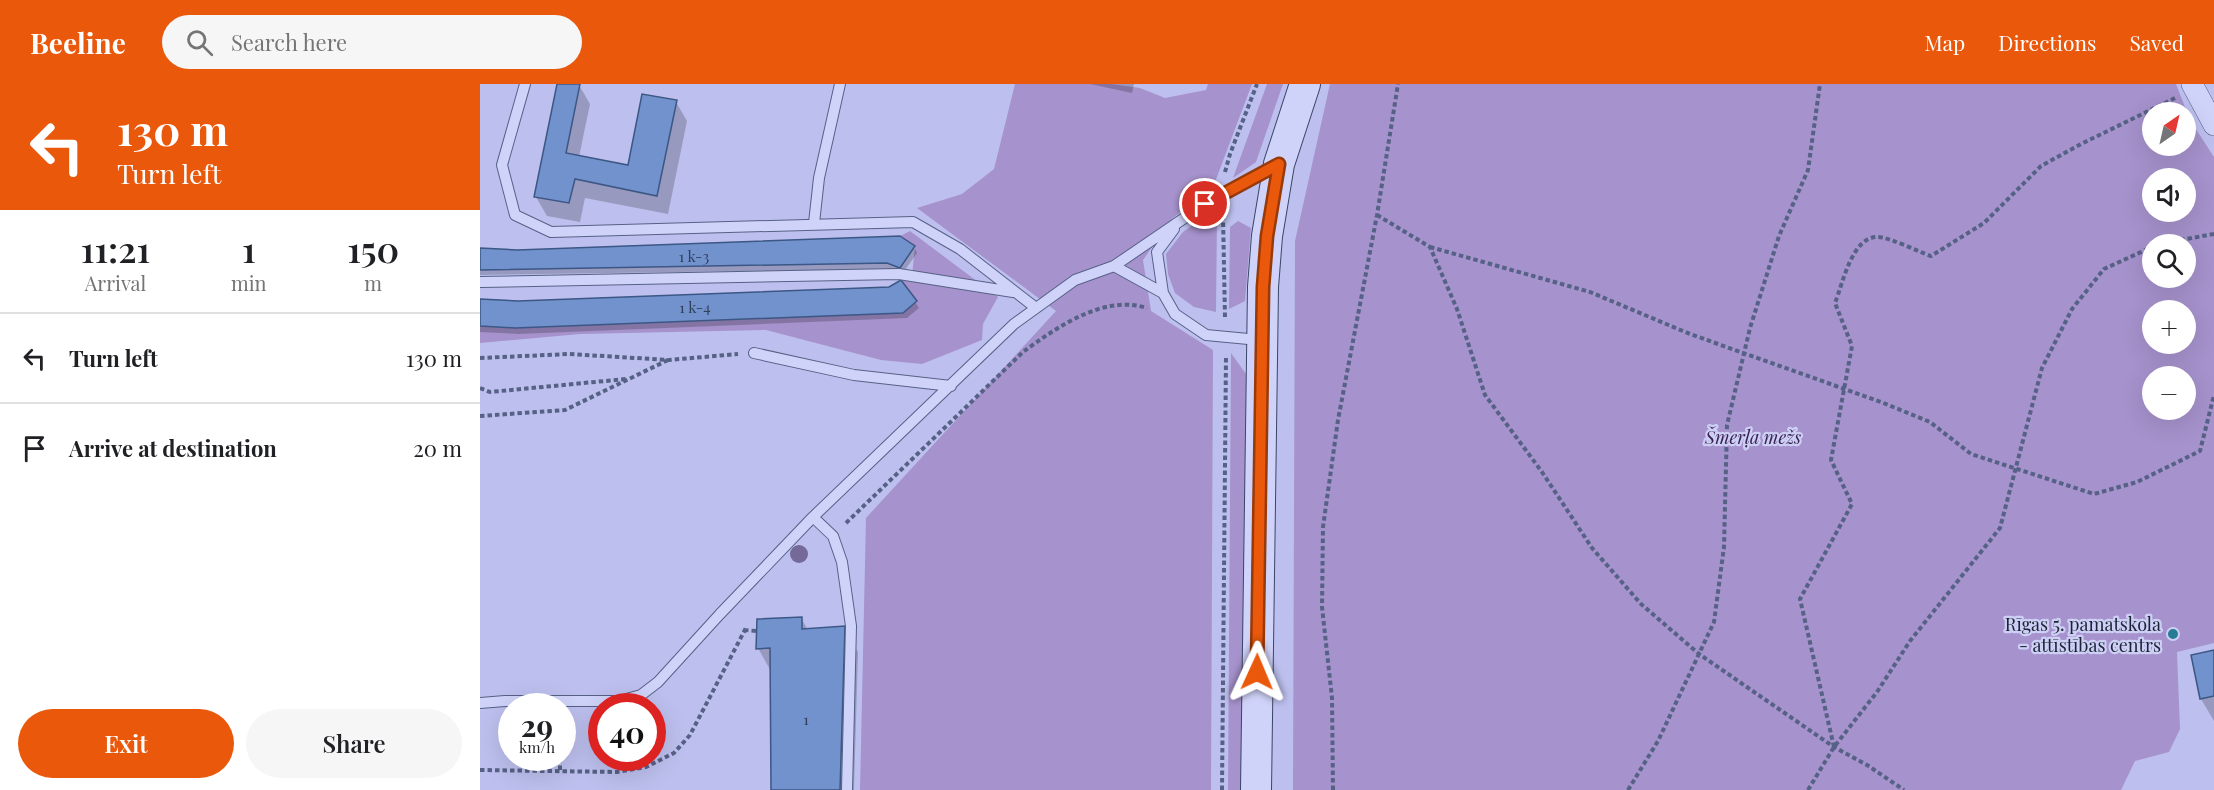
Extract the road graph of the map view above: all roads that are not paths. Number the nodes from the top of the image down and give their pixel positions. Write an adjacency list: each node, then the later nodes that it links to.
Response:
1 (525, 84): 8 (lane)
2 (840, 84): 8 (lane)
3 (1305, 84): 6 (street)
4 (2193, 87): 5 (street)
5 (2214, 125)
6 (1279, 164): 7 (lane); 14 (street)
7 (1180, 221): 9 (lane); 12 (lane)
8 (814, 223): 11 (lane)
9 (1114, 266): 12 (lane); 13 (lane)
10 (480, 282): 11 (lane)
11 (1013, 292): 13 (lane)
12 (1163, 293): 14 (lane)
13 (1036, 308): 16 (lane)
14 (1261, 341): 20 (street)
15 (754, 353): 16 (lane)
16 (951, 386): 17 (lane)
17 (813, 517): 18 (lane); 19 (lane)
18 (480, 703)
19 (847, 790)
20 (1256, 790)

